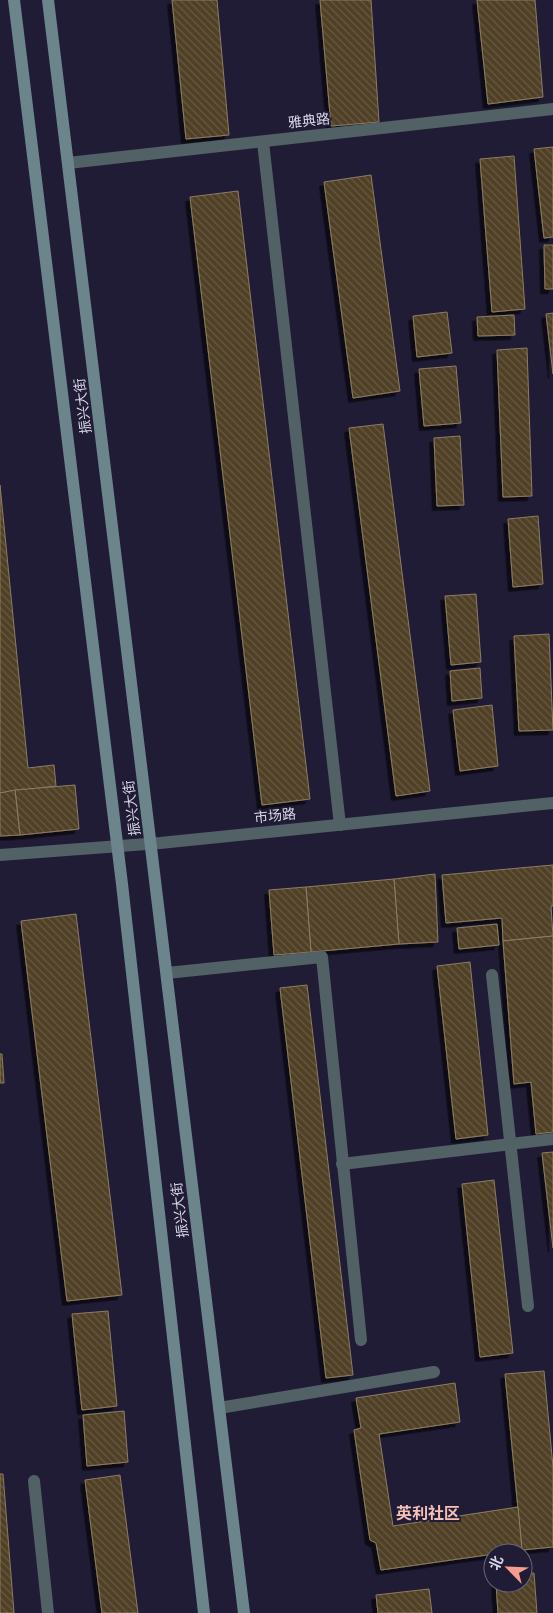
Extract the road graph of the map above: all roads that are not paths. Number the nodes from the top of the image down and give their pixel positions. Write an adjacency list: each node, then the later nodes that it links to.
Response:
1 (14, 0): 9 (street, 振兴大街)
2 (48, 0): 5 (street, 振兴大街)
3 (553, 109): 4 (street, 雅典路)
4 (263, 142): 5 (street, 雅典路); 7 (street)
5 (68, 163): 8 (street, 振兴大街)
6 (553, 803): 7 (street, 市场路)
7 (340, 825): 8 (street, 市场路)
8 (151, 844): 9 (street, 市场路); 11 (street, 振兴大街)
9 (117, 846): 10 (street, 市场路); 22 (street, 振兴大街)
10 (0, 855)
11 (167, 973): 15 (street); 19 (street, 振兴大街)
12 (492, 975): 14 (street)
13 (553, 1139): 14 (street)
14 (510, 1144): 15 (street); 16 (street)
15 (342, 1164): 17 (street)
16 (528, 1306)
17 (361, 1340)
18 (434, 1372): 19 (street)
19 (219, 1408): 23 (street, 振兴大街)
20 (34, 1482): 21 (street)
21 (48, 1613)
22 (204, 1613)
23 (244, 1613)

